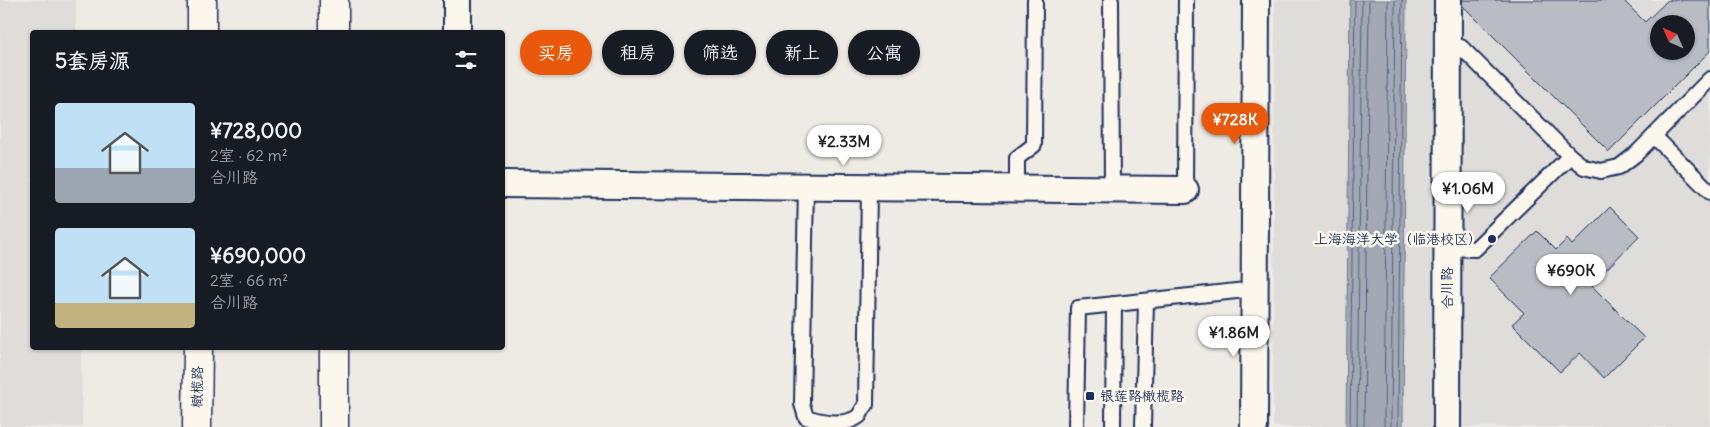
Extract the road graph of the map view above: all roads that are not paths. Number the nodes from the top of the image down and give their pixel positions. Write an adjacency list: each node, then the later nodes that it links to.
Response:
1 (202, 0): 9 (main road)
2 (334, 0): 10 (main road)
3 (457, 0): 11 (street)
4 (1035, 0): 19 (lane)
5 (1111, 0): 20 (lane)
6 (1186, 0): 21 (lane)
7 (1256, 0): 24 (street)
8 (1448, 0): 12 (street, 合川路)
9 (202, 30)
10 (334, 30)
11 (457, 30)
12 (1448, 47): 15 (lane); 23 (street, 合川路)
13 (1710, 80): 14 (lane)
14 (1654, 136): 15 (lane); 22 (lane)
15 (1570, 156): 23 (lane)
16 (505, 184): 17 (street)
17 (806, 187): 18 (street); 29 (lane)
18 (869, 188): 19 (street); 29 (lane)
19 (1016, 189): 20 (street)
20 (1112, 190): 21 (street)
21 (1185, 190)
22 (1710, 192)
23 (1448, 248): 36 (street, 合川路)
24 (1255, 290): 25 (lane); 35 (street)
25 (1146, 301): 26 (lane); 34 (lane)
26 (1114, 304): 32 (lane); 33 (lane)
27 (198, 350): 30 (main road, 橄榄路)
28 (334, 350): 31 (main road)
29 (839, 424)
30 (197, 427)
31 (334, 427)
32 (1076, 427)
33 (1114, 427)
34 (1143, 427)
35 (1254, 427)
36 (1447, 427)

